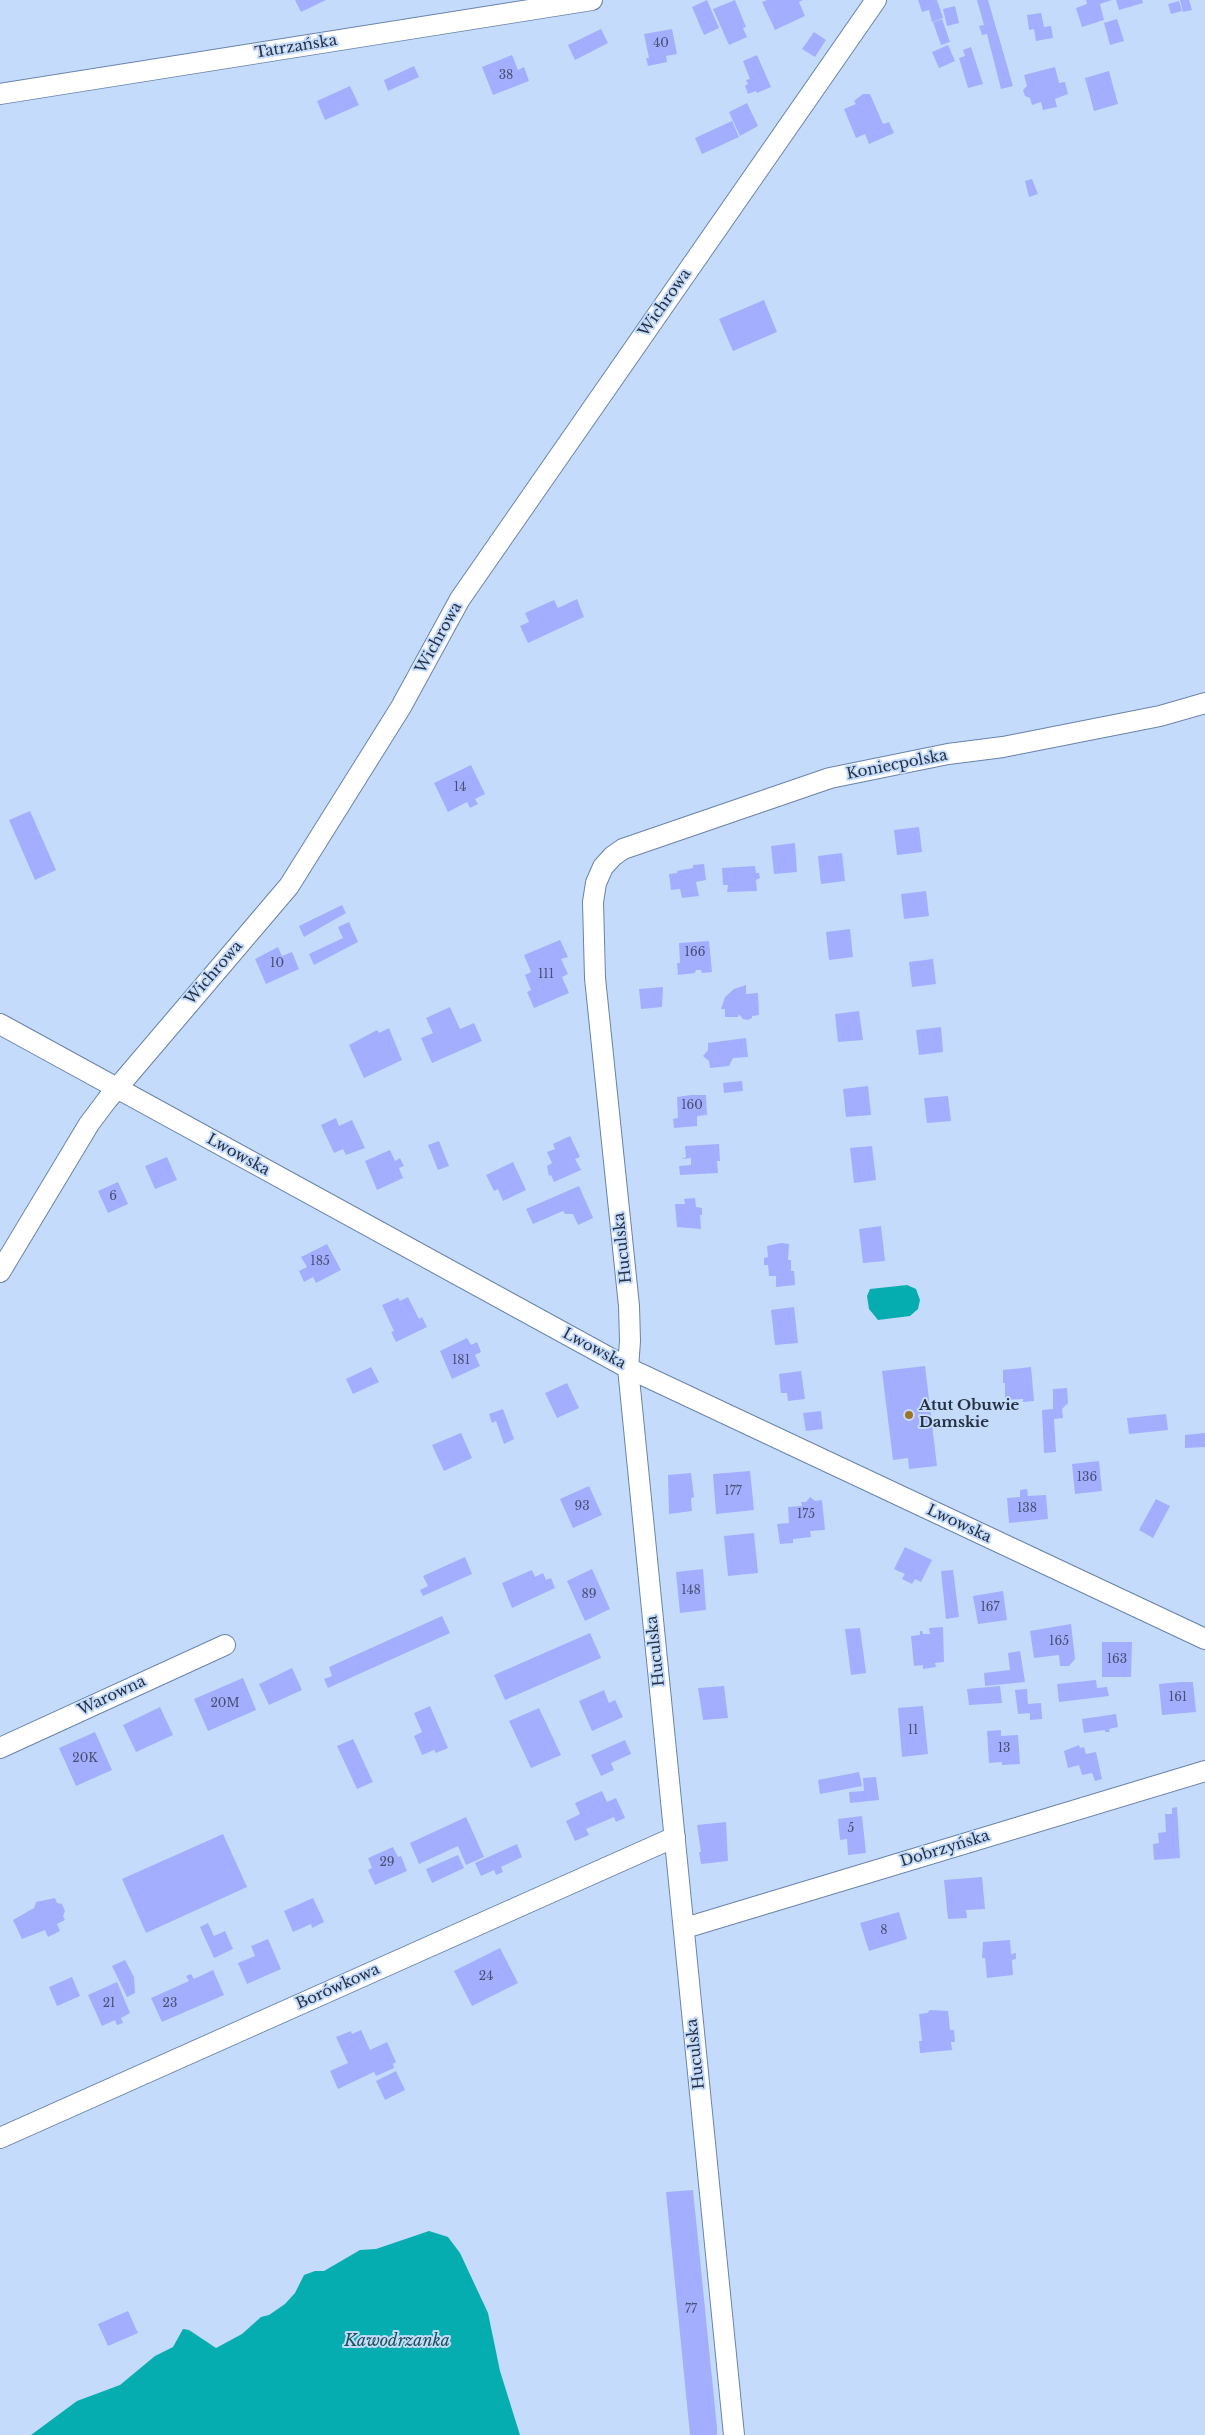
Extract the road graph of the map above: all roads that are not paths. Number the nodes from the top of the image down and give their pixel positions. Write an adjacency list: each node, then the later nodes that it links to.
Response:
1 (592, 0): 3 (street, Tatrzańska)
2 (876, 0): 7 (street, Wichrowa)
3 (0, 94)
4 (1205, 703): 5 (street, Koniecpolska)
5 (603, 867): 10 (street, Huculska)
6 (0, 1024): 7 (street, Lwowska)
7 (115, 1088): 8 (street, Wichrowa); 10 (street, Lwowska)
8 (9, 1247): 9 (street, Wichrowa)
9 (0, 1272)
10 (628, 1368): 11 (street, Lwowska); 15 (street, Huculska)
11 (1205, 1639)
12 (225, 1645): 13 (street, Warowna)
13 (0, 1748)
14 (1205, 1771): 16 (street, Dobrzyńska)
15 (675, 1837): 16 (street, Huculska); 17 (street, Borówkowa)
16 (685, 1928): 18 (street, Huculska)
17 (0, 2138)
18 (734, 2435)

